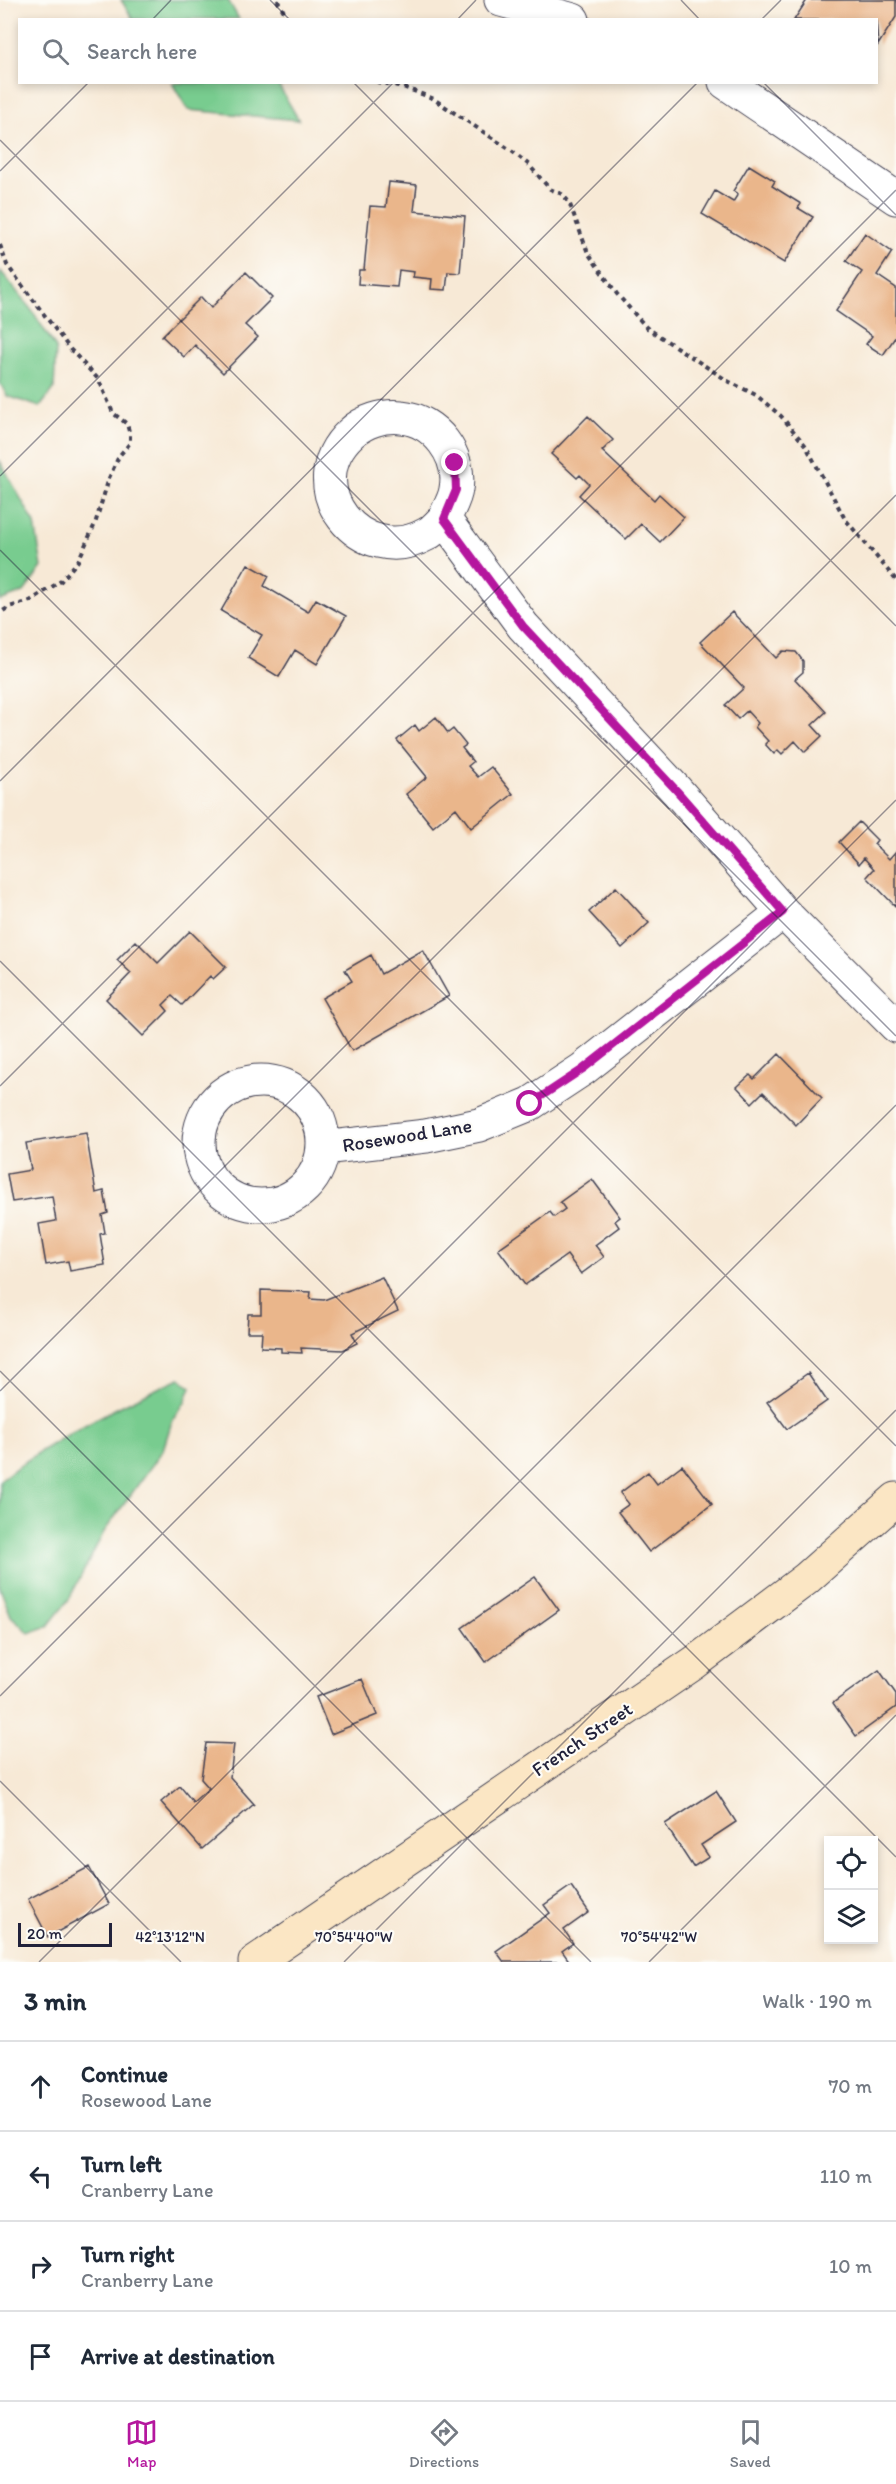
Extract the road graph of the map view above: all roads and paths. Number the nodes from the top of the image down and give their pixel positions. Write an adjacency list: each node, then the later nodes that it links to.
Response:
1 (277, 0): 3 (path)
2 (501, 0): 4 (street)
3 (288, 18)
4 (566, 18)
5 (387, 84): 10 (path)
6 (728, 84): 7 (street)
7 (896, 198)
8 (0, 245): 11 (path)
9 (444, 519): 12 (street)
10 (896, 580)
11 (0, 613)
12 (783, 912): 13 (street); 14 (street, Rosewood Lane)
13 (896, 1026)
14 (323, 1148)
15 (896, 1499): 16 (street, French Street)
16 (255, 1962)

